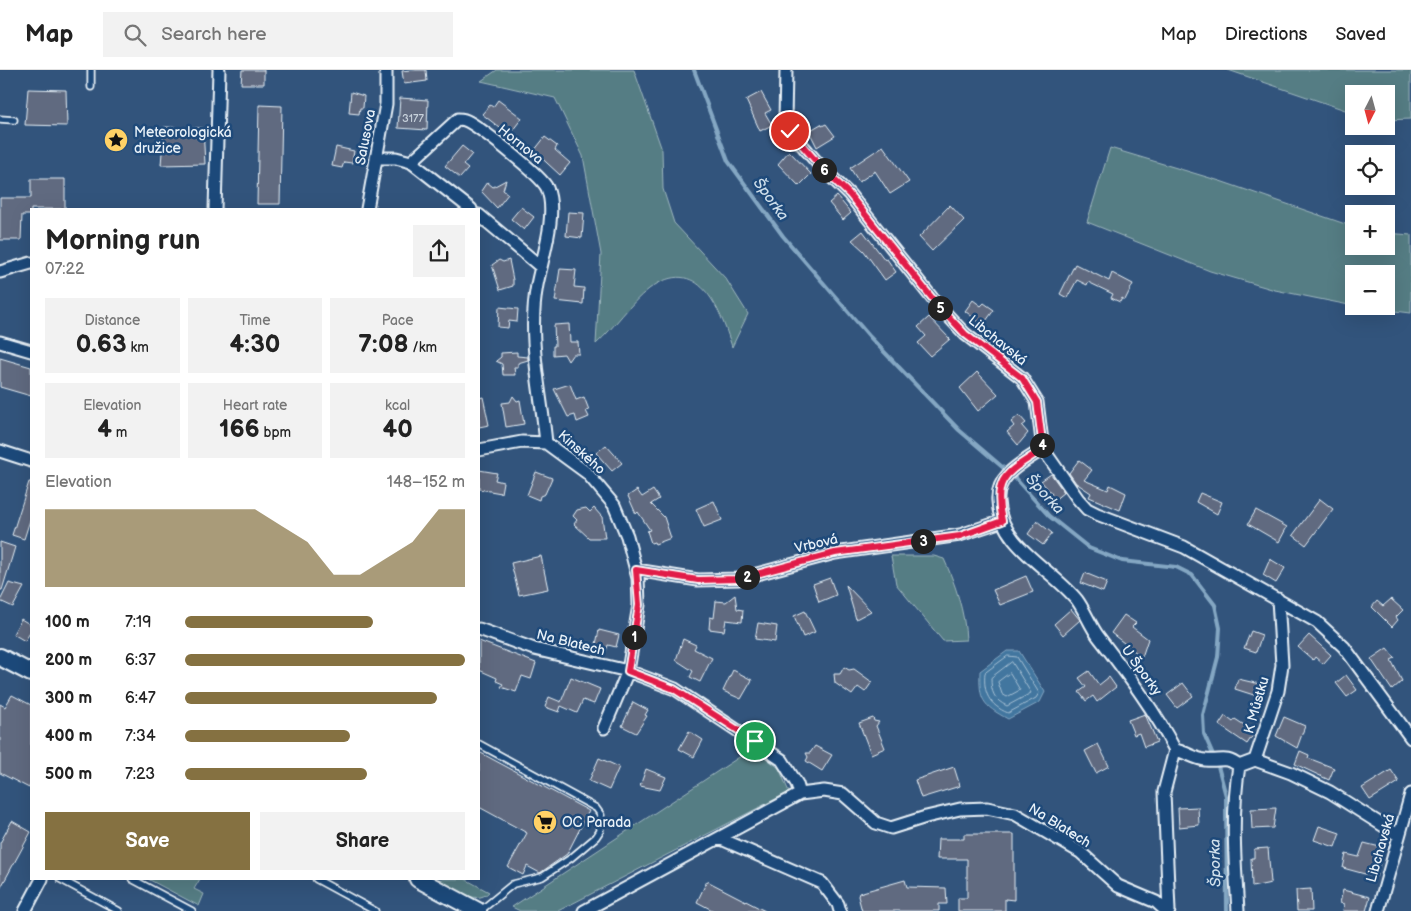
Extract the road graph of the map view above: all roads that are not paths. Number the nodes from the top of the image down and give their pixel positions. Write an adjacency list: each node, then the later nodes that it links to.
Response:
1 (91, 70): 5 (lane)
2 (219, 70): 10 (street)
3 (386, 70): 8 (street, Salusova)
4 (786, 70): 20 (street, Libchavská)
5 (91, 87)
6 (0, 119): 7 (lane)
7 (14, 120)
8 (376, 158): 9 (street); 11 (street, Salusova)
9 (412, 162): 12 (street); 15 (street, Hornova)
10 (215, 208)
11 (367, 208)
12 (470, 208)
13 (480, 216): 15 (street)
14 (30, 262): 16 (street)
15 (541, 268): 19 (street, Kinského)
16 (0, 272)
17 (0, 342): 18 (street)
18 (30, 351)
19 (546, 443): 21 (street); 25 (street, Kinského)
20 (1043, 449): 24 (street, U Šporky); 26 (street, Libchavská)
21 (480, 450)
22 (1, 455): 23 (street)
23 (30, 460)
24 (1002, 521): 25 (street, Vrbová); 34 (street, U Šporky)
25 (636, 570): 29 (street, Kinského)
26 (1278, 599): 32 (street, Libchavská); 35 (street, K Můstku)
27 (480, 629): 29 (street, Na Blatech)
28 (0, 657): 30 (main road)
29 (628, 671): 31 (street, Kinského); 37 (street, Na Blatech)
30 (30, 672)
31 (604, 728)
32 (1411, 738)
33 (480, 745): 50 (lane)
34 (1175, 750): 36 (street); 53 (street)
35 (1255, 760): 36 (street); 39 (street)
36 (1240, 766): 54 (street)
37 (798, 789): 40 (street); 53 (street, Na Blatech)
38 (1411, 794): 39 (street, Libchavská)
39 (1398, 835): 55 (street, Libchavská)
40 (719, 838): 51 (street); 52 (street)
41 (41, 880): 46 (street)
42 (62, 880): 47 (lane)
43 (134, 880): 48 (lane)
44 (318, 880): 49 (lane)
45 (420, 880): 50 (main road)
46 (25, 911)
47 (119, 911)
48 (192, 911)
49 (374, 911)
50 (479, 911)
51 (584, 911)
52 (840, 911)
53 (1168, 911)
54 (1238, 911)
55 (1378, 911)

